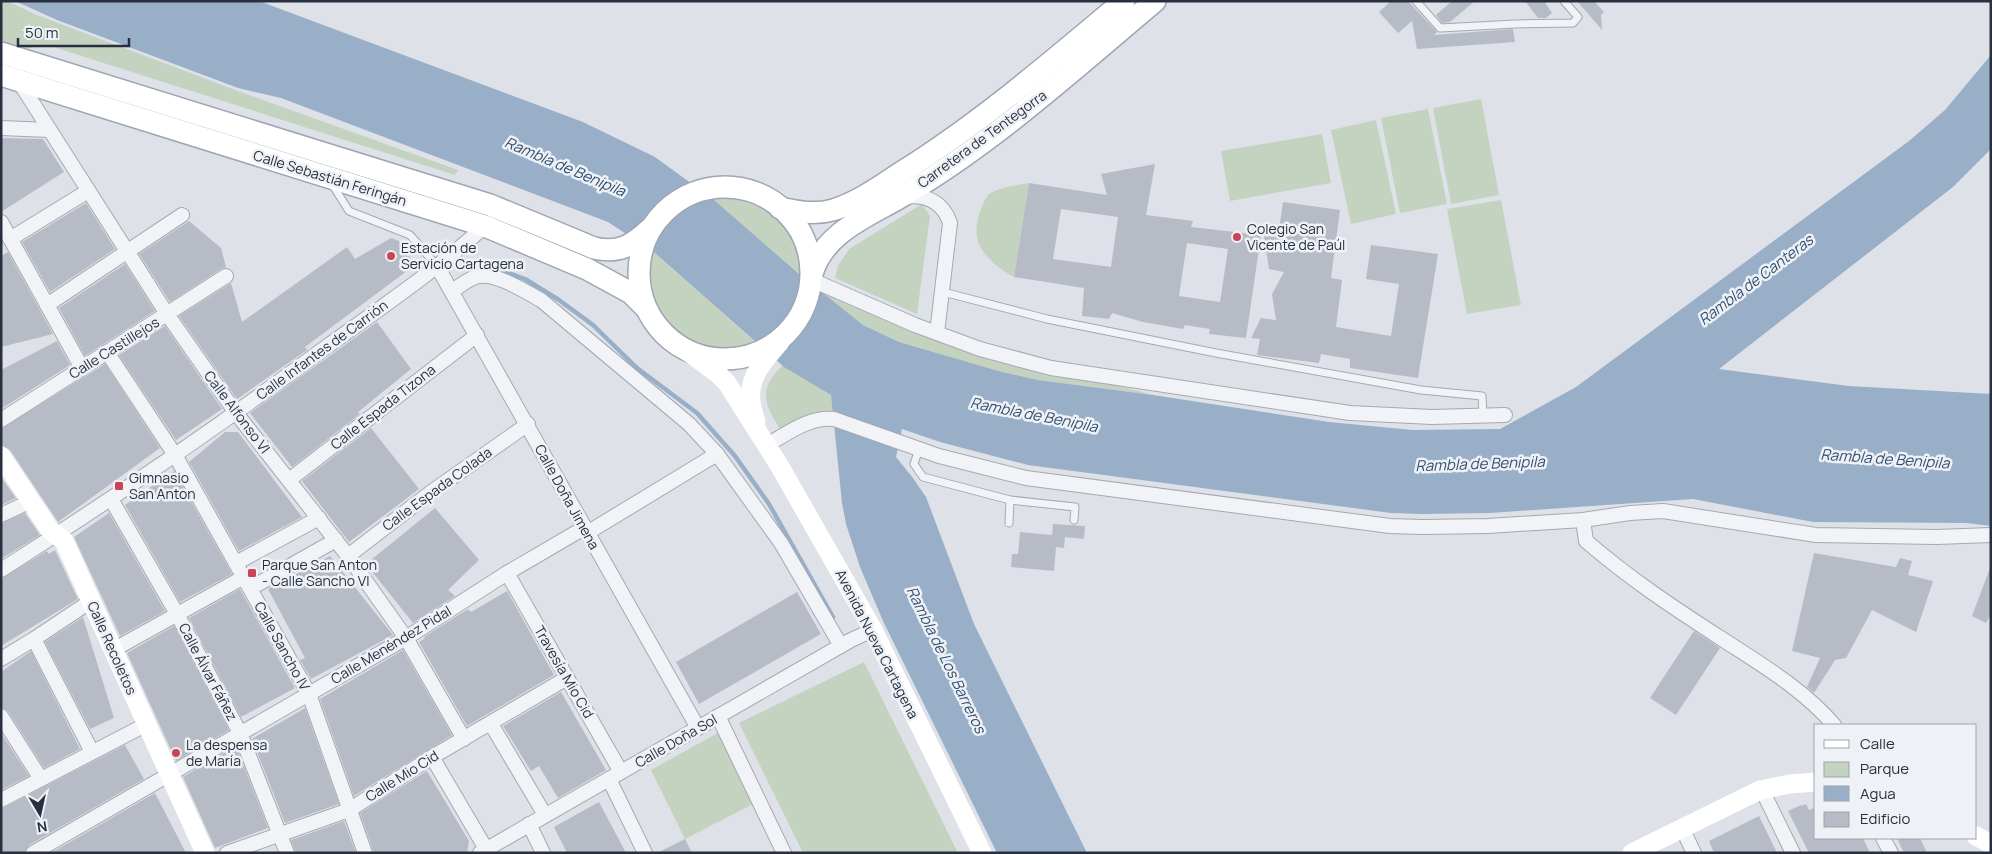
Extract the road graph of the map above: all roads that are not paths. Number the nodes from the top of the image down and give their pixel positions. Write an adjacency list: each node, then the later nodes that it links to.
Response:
1 (1124, 1): 13 (main road, Carretera de Tentegorra)
2 (1155, 1): 12 (main road, Carretera de Tentegorra)
3 (1416, 1): 4 (lane)
4 (1564, 1)
5 (1, 53): 7 (main road, Calle Sebastián Feringán)
6 (9, 77): 7 (main road); 9 (street, Calle Alfonso VI); 10 (main road, Calle Sebastián Feringán)
7 (127, 93): 17 (main road, Calle Sebastián Feringán)
8 (1, 128): 9 (street)
9 (49, 130): 11 (street, Calle Alfonso VI)
10 (328, 177): 16 (main road, Calle Sebastián Feringán); 20 (lane)
11 (88, 191): 18 (street); 19 (street, Calle Alfonso VI)
12 (901, 197): 22 (main road, Carretera de Tentegorra); 24 (street)
13 (780, 208): 17 (main road); 22 (main road)
14 (182, 215): 19 (street)
15 (1, 222): 18 (street)
16 (485, 226): 20 (street, Calle Infantes de Carrión); 26 (main road, Calle Sebastián Feringán)
17 (643, 238): 26 (main road)
18 (10, 239): 25 (street)
19 (127, 252): 25 (street); 27 (street, Calle Alfonso VI)
20 (437, 266): 23 (street, Calle Doña Jimena); 34 (street, Calle Infantes de Carrión)
21 (226, 276): 27 (street, Calle Castillejos)
22 (812, 279): 28 (street); 31 (main road)
23 (452, 291): 29 (street, Calle Doña Jimena); 41 (street)
24 (942, 292): 28 (street); 36 (lane)
25 (47, 305): 33 (street)
26 (646, 308): 30 (main road)
27 (167, 314): 32 (street, Calle Castillejos); 34 (street, Calle Alfonso VI)
28 (937, 333): 36 (street)
29 (477, 335): 38 (street, Calle Doña Jimena); 44 (street, Calle Espada Tizona)
30 (683, 348): 31 (main road); 39 (street, Avenida Nueva Cartagena)
31 (771, 349): 39 (street, Avenida Nueva Cartagena)
32 (107, 352): 33 (street, Calle Castillejos); 42 (street, Calle Sancho IV)
33 (82, 368): 37 (street, Calle Castillejos)
34 (236, 414): 42 (street, Calle Infantes de Carrión); 44 (street, Calle Alfonso VI)
35 (1504, 415): 36 (street)
36 (1483, 417)
37 (1, 420)
38 (528, 424): 53 (street, Calle Doña Jimena); 57 (street, Calle Espada Colada)
39 (766, 443): 40 (street); 64 (street, Avenida Nueva Cartagena)
40 (919, 449): 46 (lane); 51 (street)
41 (717, 454): 53 (street, Calle Menéndez Pidal); 67 (street)
42 (175, 455): 45 (street, Calle Infantes de Carrión); 58 (street, Calle Sancho IV)
43 (1, 456): 47 (street, Calle Recoletos)
44 (289, 480): 49 (street, Calle Alfonso VI)
45 (111, 498): 54 (street, Calle Infantes de Carrión); 63 (street, Calle Álvar Fáñez)
46 (1010, 500): 50 (lane); 52 (lane)
47 (30, 501): 48 (street); 54 (street, Calle Recoletos)
48 (1, 515)
49 (319, 518): 56 (street, Calle Alfonso VI); 58 (street)
50 (1074, 520)
51 (1582, 520): 55 (street); 76 (street)
52 (1009, 523)
53 (585, 530): 60 (street, Calle Menéndez Pidal); 77 (street, Calle Doña Jimena)
54 (56, 535): 59 (street, Calle Infantes de Carrión); 62 (street, Calle Recoletos)
55 (1991, 535)
56 (336, 540): 57 (street, Calle Alfonso VI); 61 (street)
57 (348, 556): 65 (street, Calle Alfonso VI)
58 (236, 562): 61 (street, Calle Sancho IV)
59 (1, 570)
60 (508, 573): 65 (street, Calle Menéndez Pidal); 70 (street, Travesía Mio Cid)
61 (248, 583): 63 (street); 71 (street, Calle Sancho IV)
62 (91, 601): 66 (street); 68 (street, Calle Recoletos)
63 (177, 614): 68 (street); 78 (street, Calle Álvar Fáñez)
64 (873, 630): 67 (street, Calle Doña Sol); 106 (street, Avenida Nueva Cartagena)
65 (406, 638): 71 (street, Calle Menéndez Pidal); 79 (street, Calle Alfonso VI)
66 (34, 640): 69 (street); 80 (street)
67 (841, 646): 73 (street, Calle Doña Sol)
68 (114, 650): 74 (street, Calle Recoletos)
69 (1, 659)
70 (567, 678): 75 (street, Calle Mio Cid); 82 (street, Travesía Mio Cid)
71 (308, 694): 78 (street, Calle Menéndez Pidal); 89 (street, Calle Sancho IV)
72 (1, 716): 84 (street)
73 (718, 716): 77 (street, Calle Doña Sol); 105 (street)
74 (147, 724): 80 (street); 83 (street, Calle Recoletos)
75 (491, 724): 79 (street, Calle Mio Cid); 90 (street)
76 (1833, 724)
77 (698, 728): 82 (street, Calle Doña Sol)
78 (240, 733): 83 (street, Calle Menéndez Pidal); 93 (street, Calle Álvar Fáñez)
79 (464, 739): 81 (street, Calle Mio Cid)
80 (92, 752): 84 (street)
81 (432, 757): 89 (street, Calle Mio Cid); 97 (street)
82 (621, 772): 85 (street, Calle Doña Sol)
83 (170, 774): 98 (street, Calle Menéndez Pidal); 99 (street, Calle Recoletos)
84 (41, 779): 88 (street)
85 (609, 779): 90 (street, Calle Doña Sol); 104 (street)
86 (1814, 782): 87 (street)
87 (1762, 790): 92 (street); 109 (street)
88 (1, 800)
89 (349, 810): 93 (street, Calle Mio Cid); 102 (street, Calle Sancho IV)
90 (545, 815): 91 (street, Calle Doña Sol)
91 (529, 824): 97 (street, Calle Doña Sol); 103 (street)
92 (1682, 828): 107 (street); 108 (street)
93 (281, 835): 100 (street, Calle Mio Cid); 101 (street, Calle Álvar Fáñez)
94 (1977, 837): 96 (street)
95 (1884, 839): 110 (street)
96 (1991, 844)
97 (483, 851)
98 (33, 853)
99 (205, 853)
100 (227, 853)
101 (287, 853)
102 (365, 853)
103 (543, 853)
104 (645, 853)
105 (784, 853)
106 (982, 853)
107 (1632, 853)
108 (1694, 853)
109 (1793, 853)
110 (1891, 853)

